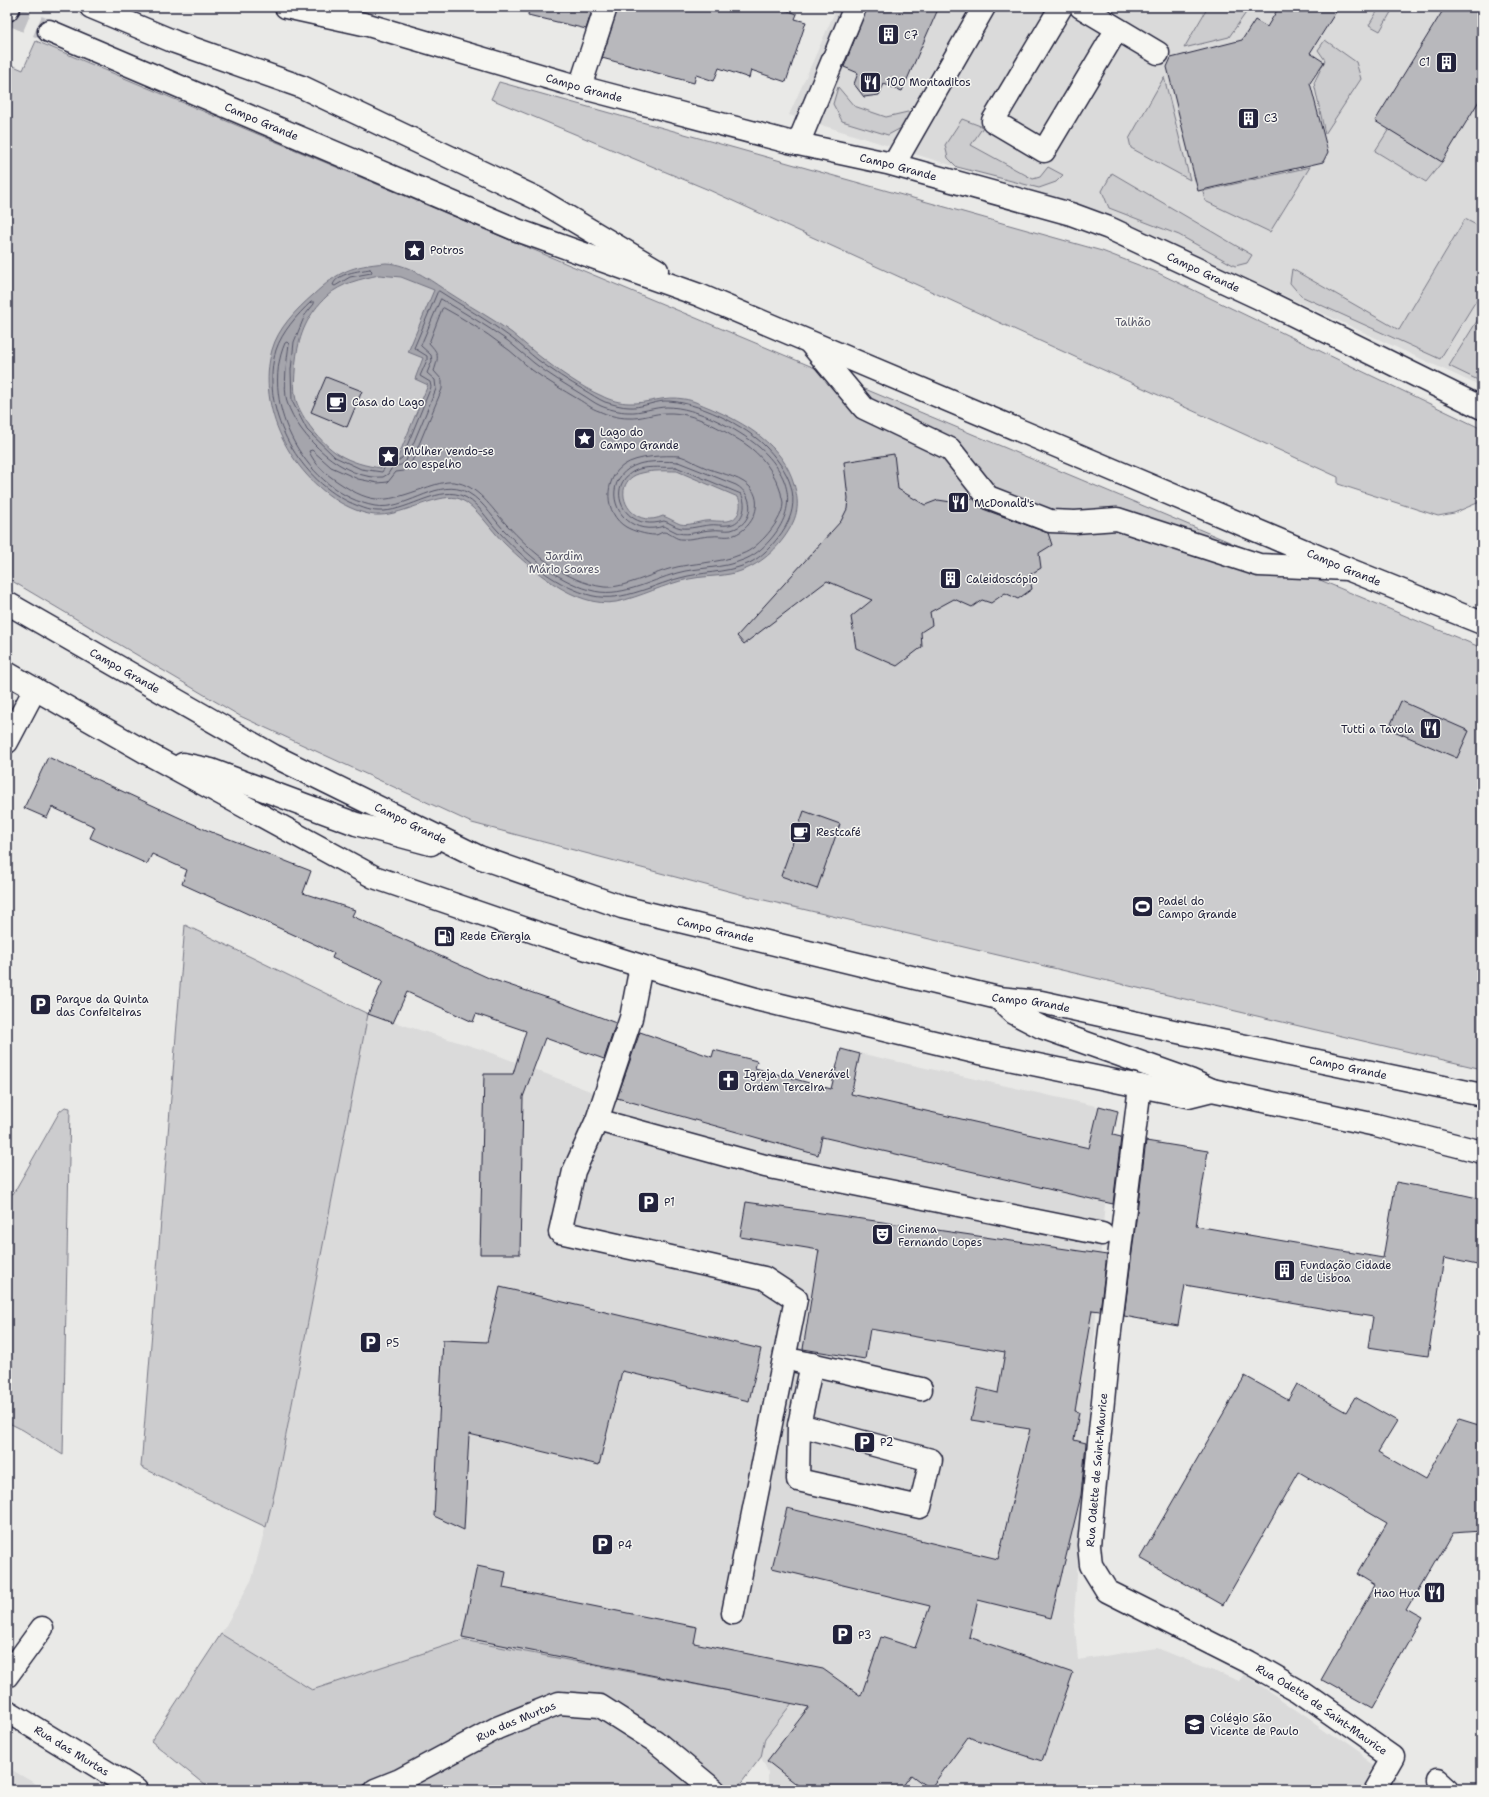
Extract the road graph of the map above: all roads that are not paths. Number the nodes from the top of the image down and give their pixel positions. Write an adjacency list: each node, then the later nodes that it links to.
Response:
1 (9, 7): 9 (main road)
2 (91, 7): 16 (main road, Campo Grande)
3 (286, 7): 13 (main road, Campo Grande)
4 (606, 7): 13 (main road)
5 (855, 7): 14 (main road)
6 (984, 7): 15 (main road)
7 (1061, 7): 10 (main road)
8 (1080, 7): 10 (main road)
9 (7, 10)
10 (1117, 29): 12 (main road)
11 (49, 31): 16 (main road, Campo Grande)
12 (1158, 53)
13 (580, 87): 14 (main road, Campo Grande)
14 (798, 144): 15 (main road, Campo Grande)
15 (894, 164): 18 (main road, Campo Grande)
16 (699, 295): 17 (main road, Campo Grande)
17 (810, 343): 19 (main road, Campo Grande); 19 (main road)
18 (1482, 408)
19 (1350, 570): 21 (main road, Campo Grande)
20 (7, 603): 26 (main road, Campo Grande)
21 (1482, 623)
22 (7, 673): 23 (main road)
23 (35, 689): 24 (main road); 25 (main road)
24 (7, 742)
25 (154, 757): 26 (main road); 27 (main road)
26 (479, 857): 28 (main road, Campo Grande)
27 (641, 966): 29 (main road); 32 (main road)
28 (998, 998): 30 (main road); 31 (main road, Campo Grande)
29 (1140, 1086): 30 (main road); 46 (main road, Rua Odette de Saint-Maurice)
30 (1212, 1090): 33 (main road)
31 (1482, 1095)
32 (597, 1120): 34 (main road); 35 (main road)
33 (1482, 1152)
34 (1102, 1234)
35 (784, 1358): 36 (main road); 39 (main road)
36 (812, 1364): 37 (main road); 38 (main road)
37 (921, 1389)
38 (799, 1425): 38 (main road)
39 (733, 1613)
40 (42, 1628): 41 (main road)
41 (7, 1676)
42 (7, 1711): 43 (main road, Rua das Murtas)
43 (136, 1790)
44 (375, 1790): 45 (main road, Rua das Murtas)
45 (714, 1790)
46 (1374, 1790)

